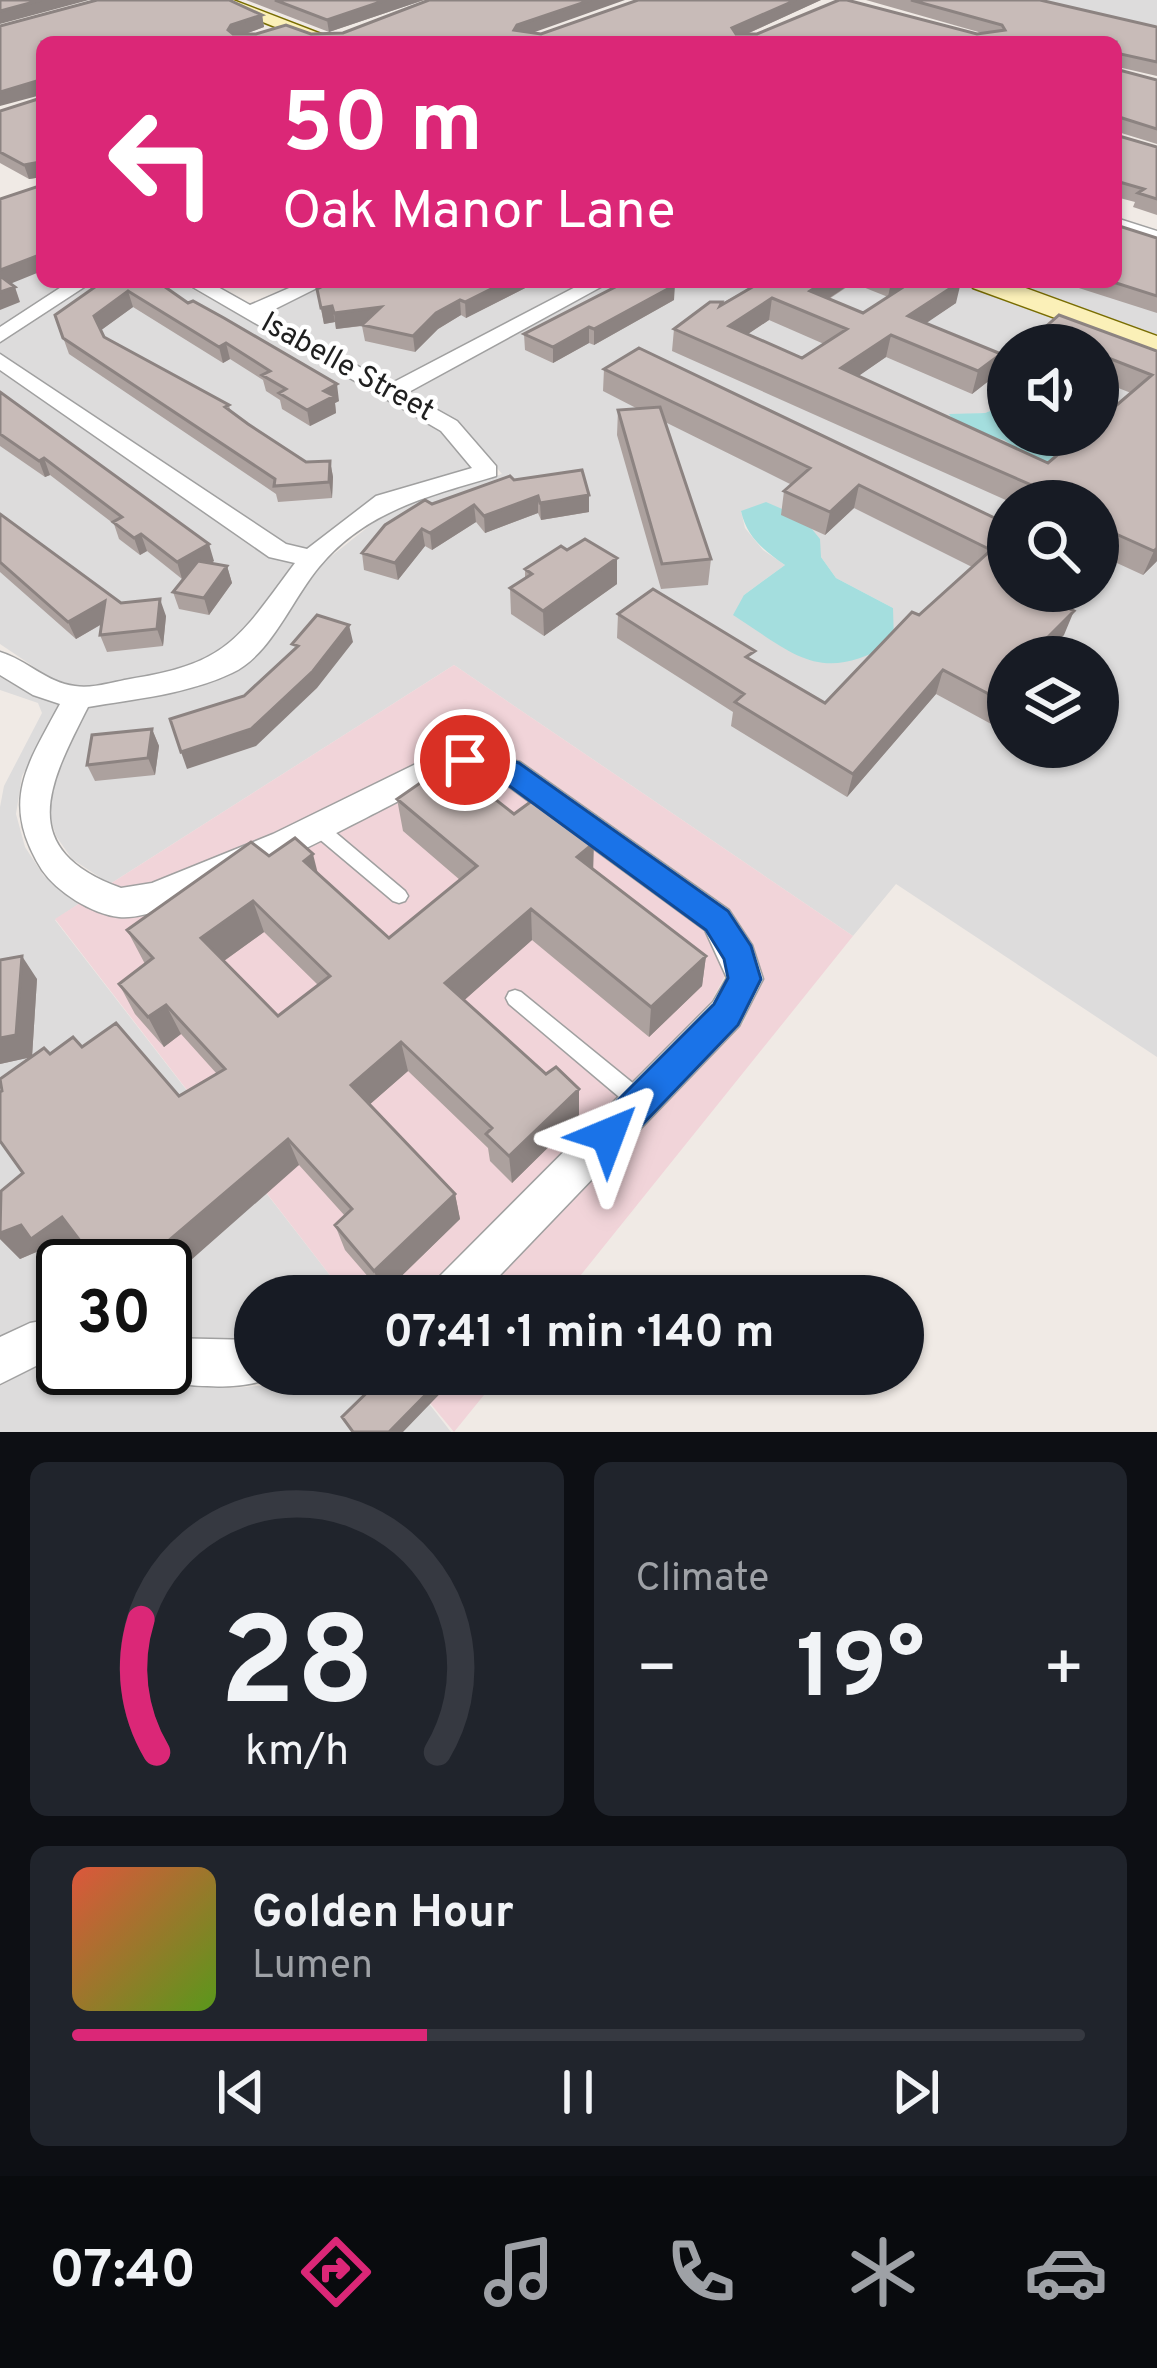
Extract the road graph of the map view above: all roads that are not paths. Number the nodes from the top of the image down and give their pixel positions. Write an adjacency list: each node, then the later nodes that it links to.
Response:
1 (216, 0): 2 (street)
2 (291, 27): 3 (street); 4 (street)
3 (261, 36)
4 (327, 36)
5 (1122, 226): 6 (street)
6 (1157, 237)
7 (73, 288): 13 (street)
8 (205, 288): 12 (street, Isabelle Street)
9 (306, 288): 12 (street)
10 (589, 288): 16 (street)
11 (999, 288): 14 (street)
12 (250, 313): 16 (street, Isabelle Street)
13 (0, 336)
14 (1157, 346)
15 (0, 360): 17 (street)
16 (391, 392): 17 (street, Isabelle Street)
17 (312, 558): 19 (street)
18 (0, 662): 19 (street)
19 (78, 698): 20 (street)
20 (316, 827): 21 (lane); 23 (street)
21 (399, 896)
22 (515, 998): 23 (lane)
23 (640, 1102): 24 (street)
24 (471, 1275)
25 (36, 1345): 26 (street)
26 (0, 1361)
27 (192, 1362): 28 (street)
28 (234, 1363)

